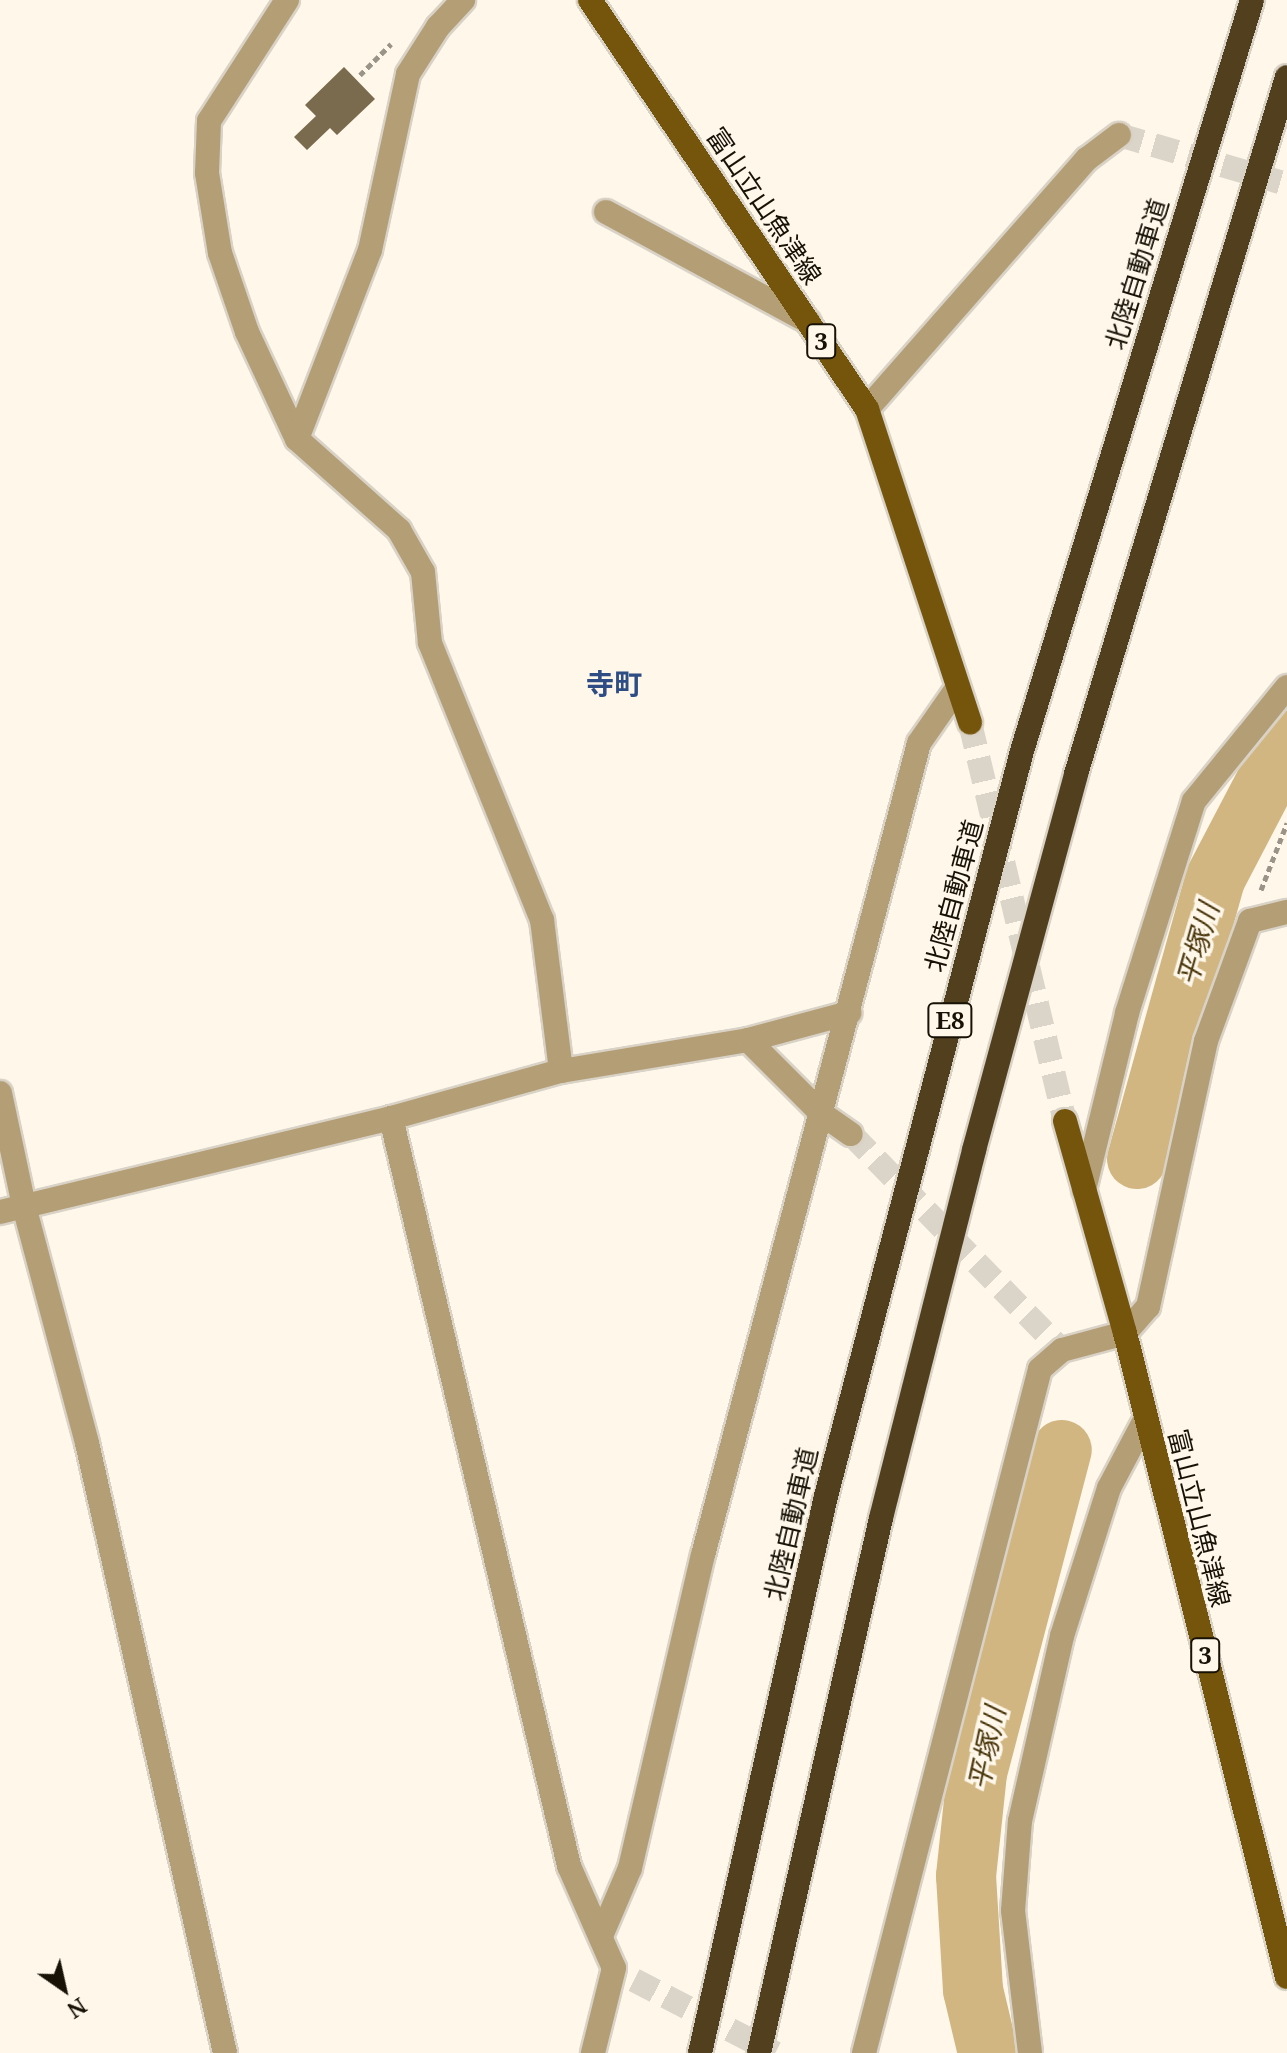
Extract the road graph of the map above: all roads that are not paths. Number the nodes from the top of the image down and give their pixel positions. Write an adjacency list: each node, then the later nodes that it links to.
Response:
1 (287, 0): 10 (street)
2 (463, 0): 10 (street)
3 (590, 0): 8 (main road, 富山立山魚津線 / 3)
4 (1252, 0): 31 (highway, 北陸自動車道 / E8)
5 (1287, 77): 32 (highway, E8)
6 (1119, 135): 9 (street)
7 (606, 212): 8 (street)
8 (808, 321): 9 (main road, 富山立山魚津線 / 3)
9 (867, 409): 11 (main road, 富山立山魚津線 / 3)
10 (297, 439): 17 (street)
11 (958, 687): 13 (main road, 富山立山魚津線 / 3); 15 (street)
12 (1287, 687): 23 (street)
13 (970, 723)
14 (1287, 912): 25 (street)
15 (849, 1013): 16 (street); 19 (street)
16 (748, 1040): 17 (street); 19 (street)
17 (561, 1071): 20 (street)
18 (0, 1093): 24 (street)
19 (822, 1114): 22 (street); 27 (street)
20 (391, 1118): 24 (street); 27 (street)
21 (1065, 1121): 23 (main road, 富山立山魚津線 / 3)
22 (851, 1134)
23 (1084, 1190): 25 (main road, 富山立山魚津線 / 3)
24 (12, 1209): 29 (street)
25 (1125, 1333): 26 (main road, 富山立山魚津線 / 3); 33 (street)
26 (1145, 1420): 28 (main road, 富山立山魚津線 / 3); 34 (street)
27 (601, 1936): 30 (street)
28 (1287, 1977)
29 (225, 2053)
30 (593, 2053)
31 (700, 2053)
32 (759, 2053)
33 (864, 2053)
34 (1030, 2053)

